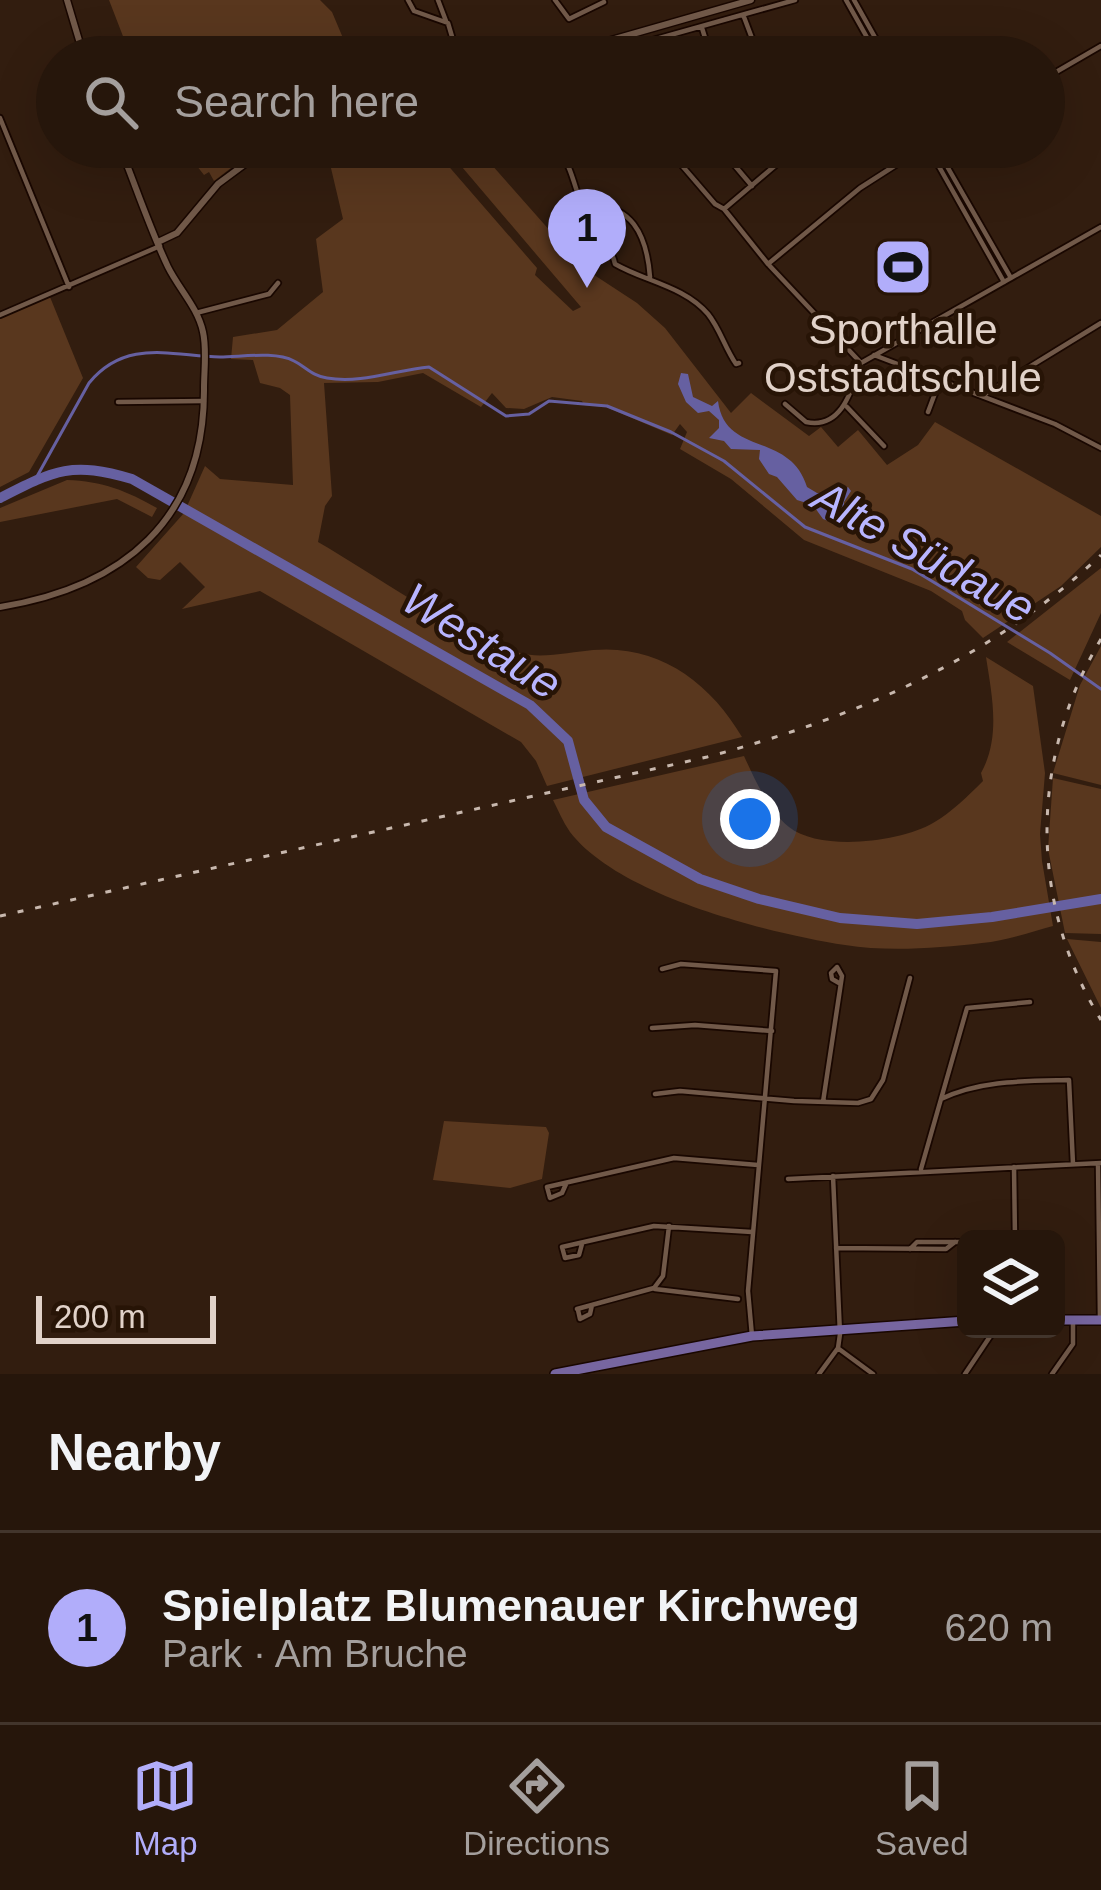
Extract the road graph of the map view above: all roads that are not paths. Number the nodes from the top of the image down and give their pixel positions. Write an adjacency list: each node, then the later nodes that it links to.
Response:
1 (67, 0): 14 (street)
2 (408, 0): 12 (street)
3 (438, 0): 12 (street)
4 (555, 0): 8 (street)
5 (751, 0): 9 (street)
6 (795, 0): 11 (street)
7 (850, 0): 20 (street)
8 (603, 1): 10 (street)
9 (739, 2): 16 (street)
10 (606, 11)
11 (743, 15): 13 (street); 19 (street)
12 (446, 21): 15 (street)
13 (702, 27): 17 (street); 18 (street)
14 (78, 36)
15 (451, 36)
16 (628, 36)
17 (668, 36)
18 (705, 36)
19 (751, 36)
20 (870, 36)
21 (1101, 46): 22 (street)
22 (1065, 67)
23 (0, 118): 41 (street)
24 (128, 168): 36 (street)
25 (240, 168): 36 (street)
26 (572, 168): 33 (street)
27 (684, 168): 34 (street)
28 (736, 168): 32 (street)
29 (773, 168): 32 (street)
30 (894, 168): 37 (street)
31 (942, 168): 39 (street)
32 (752, 186): 34 (street)
33 (583, 208): 38 (street); 38 (street)
34 (724, 209): 37 (street)
35 (1101, 227): 39 (street)
36 (159, 244): 41 (street); 42 (street)
37 (768, 264): 47 (street)
38 (650, 277): 46 (street)
39 (1008, 280): 45 (street)
40 (278, 283): 42 (street)
41 (70, 287): 43 (street)
42 (196, 313): 50 (street)
43 (0, 315)
44 (1101, 323): 49 (street)
45 (874, 355): 47 (street); 48 (street)
46 (740, 363)
47 (861, 363): 53 (street)
48 (940, 380): 49 (street); 54 (street)
49 (982, 396): 56 (street)
50 (204, 401): 51 (street); 57 (street)
51 (118, 402)
52 (785, 404): 53 (street)
53 (846, 406): 55 (street)
54 (928, 412)
55 (884, 446)
56 (1101, 448)
57 (0, 607)
58 (662, 969): 63 (street)
59 (910, 978): 67 (street)
60 (839, 983): 67 (street)
61 (1030, 1002): 66 (street)
62 (652, 1028): 63 (street)
63 (772, 1031): 65 (street)
64 (655, 1094): 65 (street)
65 (764, 1098): 67 (street); 70 (street)
66 (941, 1099): 69 (street); 72 (street)
67 (823, 1102)
68 (1100, 1163): 69 (street); 87 (street)
69 (1073, 1164): 71 (street)
70 (758, 1165): 75 (street); 78 (street)
71 (1014, 1167): 72 (street); 77 (street)
72 (920, 1172): 73 (street)
73 (832, 1176): 74 (street); 81 (street)
74 (788, 1178)
75 (566, 1184)
76 (669, 1226): 78 (street); 80 (street); 82 (street)
77 (1015, 1230)
78 (752, 1232): 90 (street)
79 (957, 1242): 81 (street)
80 (582, 1244)
81 (836, 1248): 89 (street)
82 (655, 1288): 83 (street); 84 (street)
83 (738, 1299)
84 (592, 1305)
85 (1065, 1320): 86 (main road)
86 (1073, 1320): 87 (main road); 99 (street)
87 (1100, 1320)
88 (957, 1321): 89 (main road)
89 (840, 1327): 90 (main road); 92 (street)
90 (752, 1336): 93 (main road)
91 (989, 1338): 98 (street)
92 (838, 1348): 96 (street); 97 (street)
93 (616, 1360): 94 (main road); 95 (street)
94 (555, 1374)
95 (620, 1374)
96 (819, 1374)
97 (873, 1374)
98 (965, 1374)
99 (1052, 1374)

